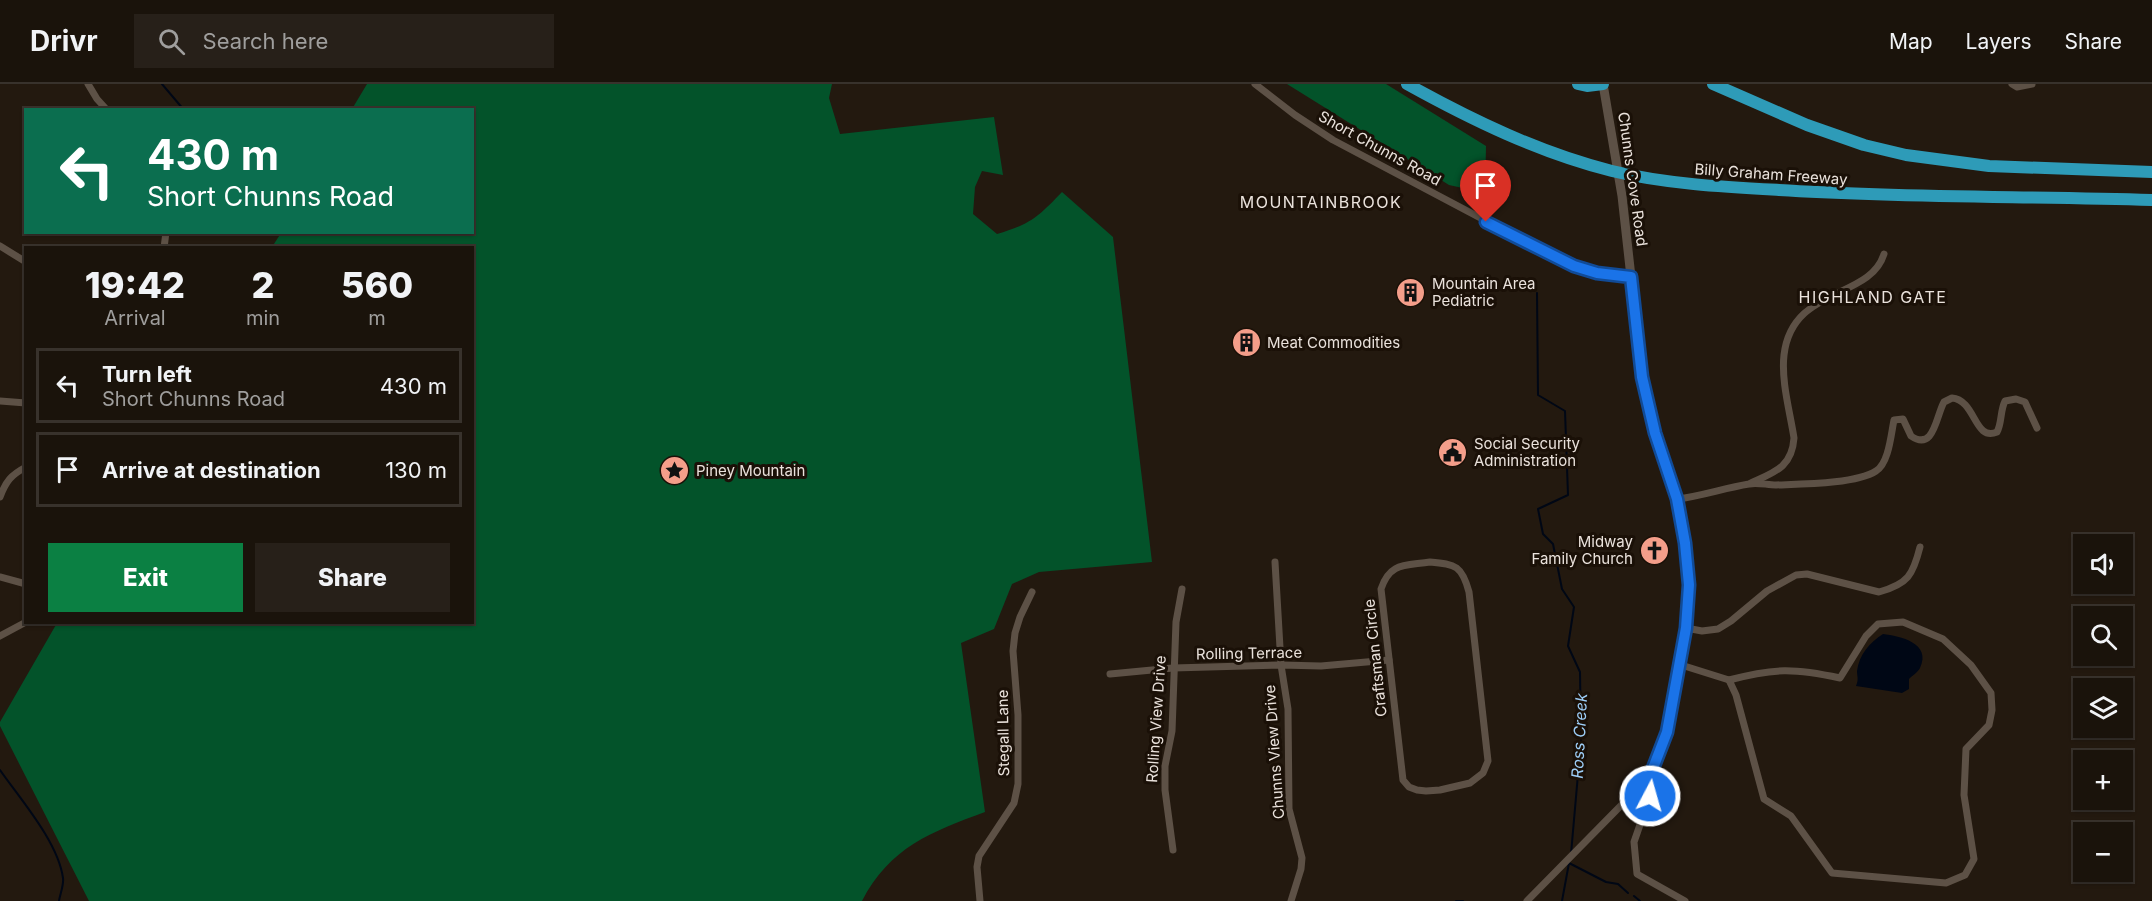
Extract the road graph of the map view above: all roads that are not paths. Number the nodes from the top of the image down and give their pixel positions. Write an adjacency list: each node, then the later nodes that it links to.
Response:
1 (88, 84): 9 (street)
2 (1255, 84): 15 (street, Short Chunns Road)
3 (1407, 84): 11 (highway, Billy Graham Freeway)
4 (1578, 84): 5 (highway)
5 (1603, 84): 15 (street, Chunns Cove Road)
6 (1713, 84): 10 (highway)
7 (2012, 84): 8 (street)
8 (2032, 84)
9 (105, 108)
10 (2152, 172)
11 (2152, 200)
12 (0, 246): 14 (street)
13 (1884, 254): 20 (street)
14 (24, 261)
15 (1631, 277): 22 (street, Chunns Cove Road)
16 (0, 401): 17 (street)
17 (24, 403)
18 (2037, 428): 20 (street)
19 (24, 468): 21 (street)
20 (1751, 483): 22 (street)
21 (0, 497)
22 (1677, 499): 30 (street, Chunns Cove Road)
23 (1920, 547): 30 (street)
24 (1275, 562): 34 (street, Chunns View Drive)
25 (0, 577): 26 (street)
26 (24, 583)
27 (1182, 589): 35 (street, Rolling View Drive)
28 (1032, 592): 40 (street, Stegall Lane)
29 (24, 623): 31 (street)
30 (1686, 628): 33 (street, Chunns Cove Road)
31 (0, 636)
32 (1389, 660): 32 (street, Craftsman Circle); 34 (street, Rolling Terrace)
33 (1678, 664): 37 (street); 38 (street, Chunns Cove Road)
34 (1281, 665): 35 (street, Rolling Terrace); 41 (street, Chunns View Drive)
35 (1173, 668): 36 (street, Rolling Terrace); 39 (street, Rolling View Drive)
36 (1110, 674)
37 (1729, 680): 37 (street)
38 (1650, 776): 42 (street, Chunns Cove Road); 43 (street)
39 (1173, 850)
40 (980, 901)
41 (1291, 901)
42 (1527, 901)
43 (1685, 901)

